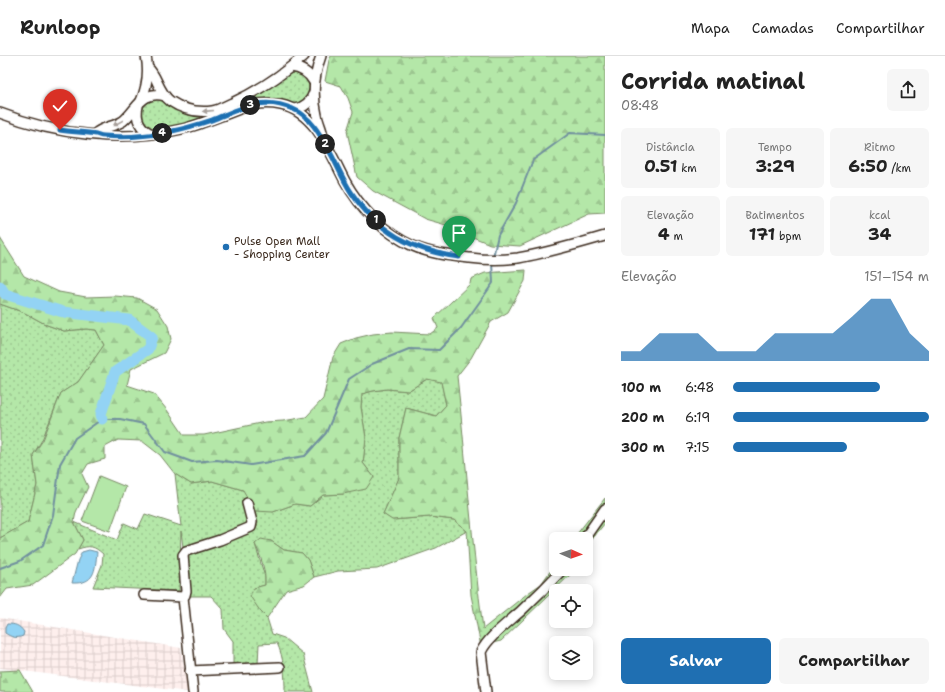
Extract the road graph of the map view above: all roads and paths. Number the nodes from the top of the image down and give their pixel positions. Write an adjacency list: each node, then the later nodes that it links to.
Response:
1 (146, 56): 5 (street)
2 (304, 56): 4 (street)
3 (321, 56): 6 (street)
4 (291, 67): 6 (street); 7 (street, one-way to 7)
5 (148, 68): 7 (street); 8 (street)
6 (314, 87): 9 (street); 13 (street)
7 (165, 96): 8 (street)
8 (139, 104): 11 (street, one-way to 11); 12 (street)
9 (294, 109): 12 (street); 13 (street)
10 (0, 113): 11 (street)
11 (95, 134): 12 (street)
12 (152, 134)
13 (323, 139): 14 (street)
14 (605, 236)
15 (247, 503): 20 (street)
16 (605, 509): 17 (street)
17 (589, 532)
18 (556, 576): 24 (street)
19 (144, 595): 20 (street)
20 (183, 597): 22 (street)
21 (280, 667): 22 (street)
22 (190, 671): 23 (street)
23 (193, 692)
24 (486, 692)

